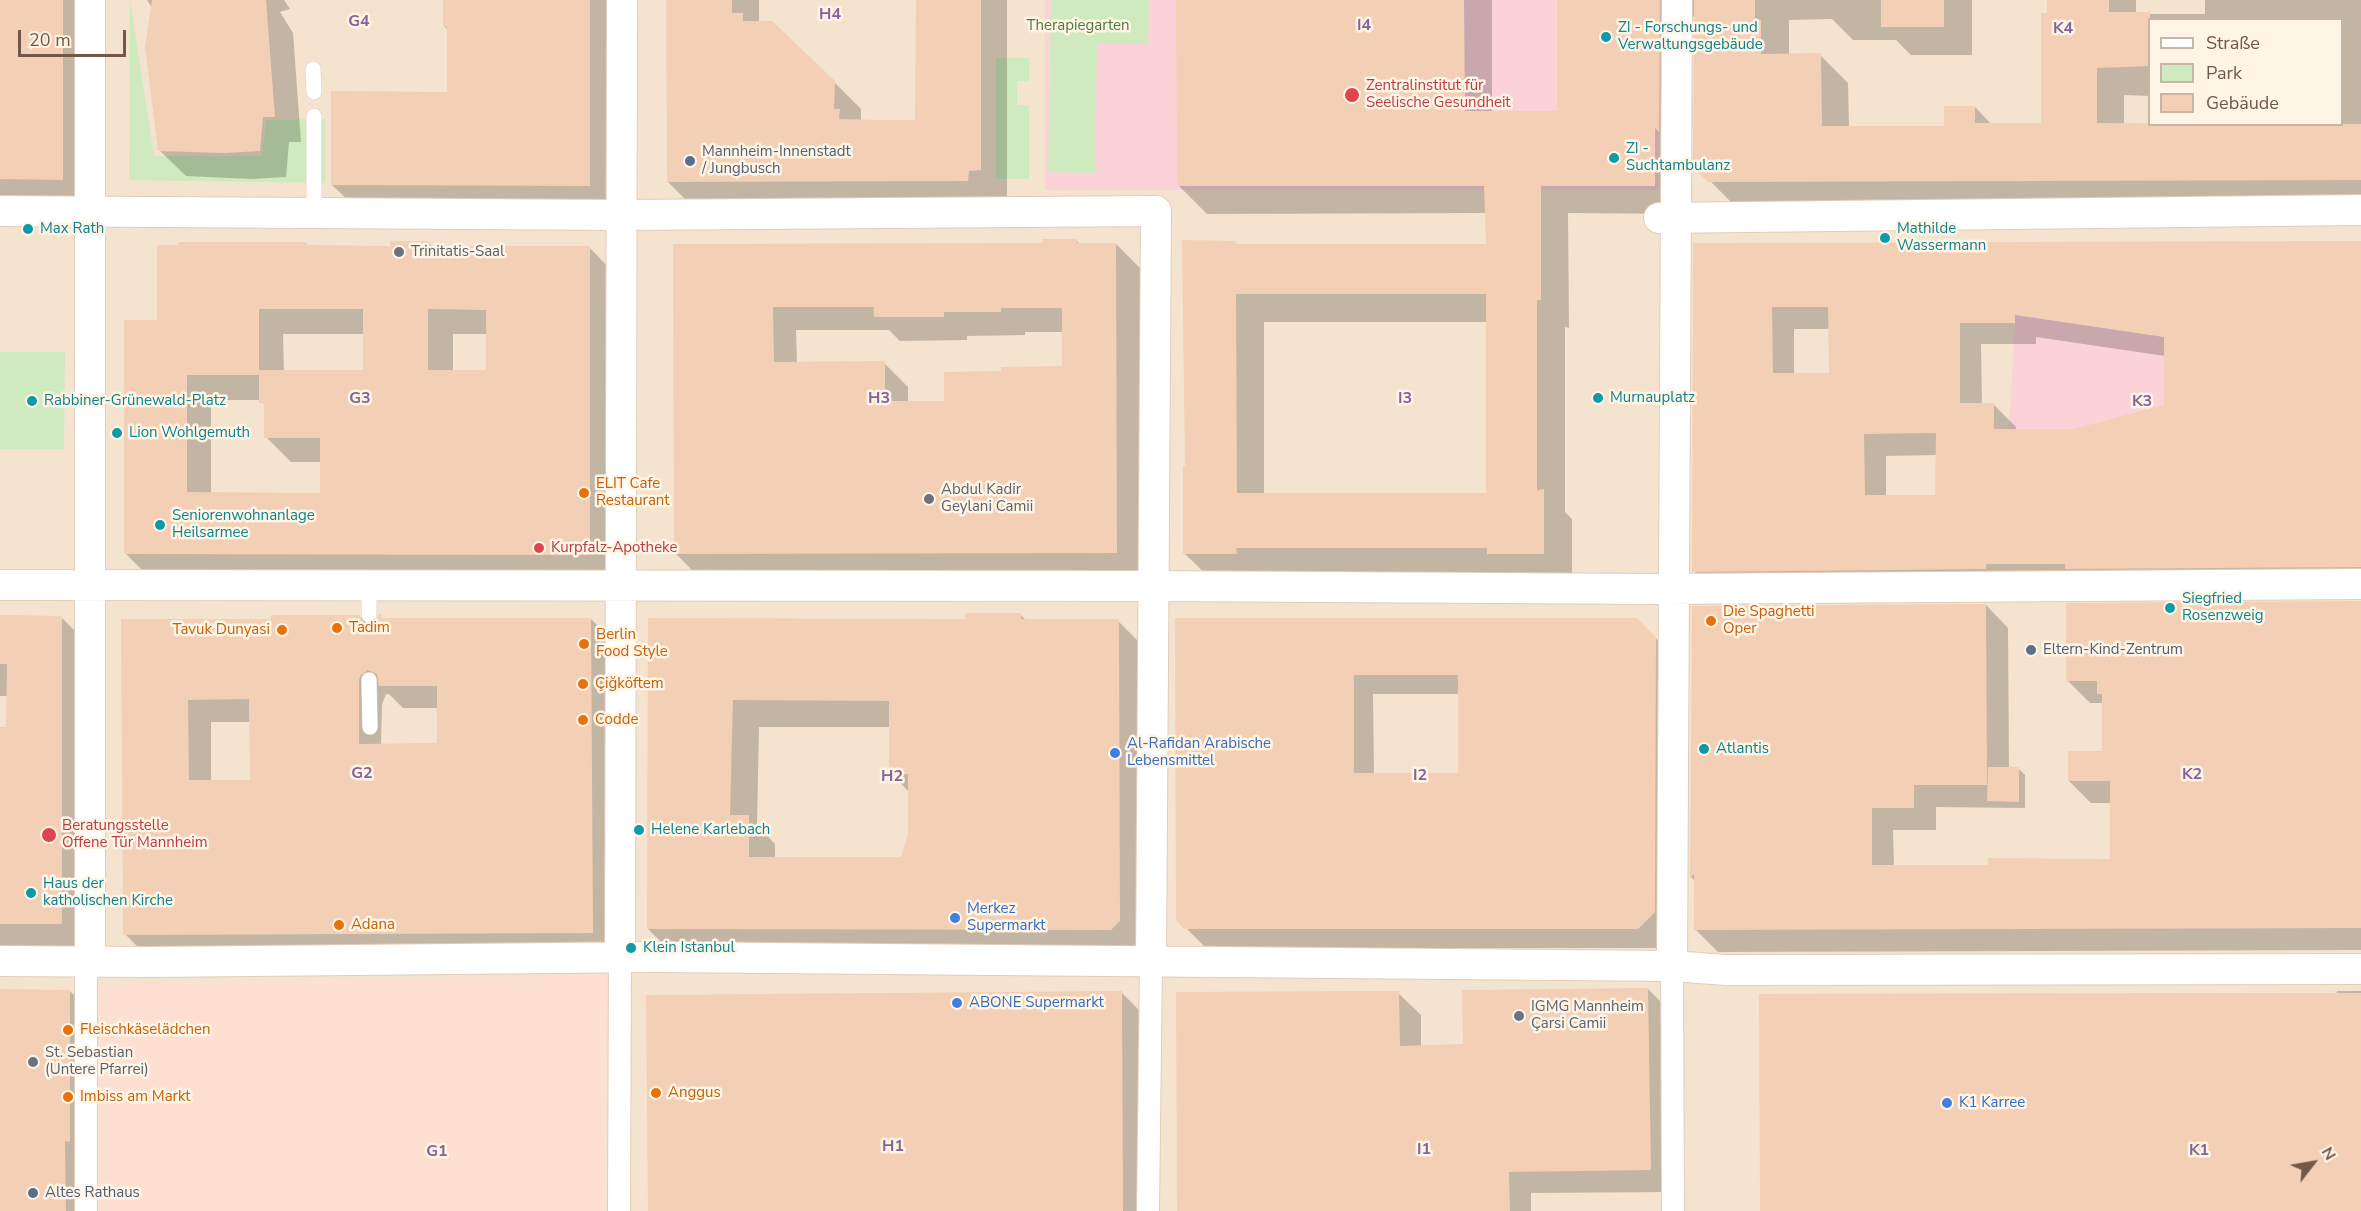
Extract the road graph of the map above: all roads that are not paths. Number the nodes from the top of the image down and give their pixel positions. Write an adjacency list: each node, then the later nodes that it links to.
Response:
1 (90, 0): 9 (street)
2 (622, 0): 11 (street)
3 (1677, 0): 12 (street)
4 (313, 69): 5 (lane)
5 (314, 92)
6 (314, 116): 10 (lane)
7 (2361, 210): 12 (street)
8 (0, 211): 9 (street)
9 (90, 211): 10 (street); 15 (street)
10 (314, 213): 11 (street)
11 (623, 215): 16 (street); 17 (street)
12 (1668, 218): 18 (street)
13 (2361, 584): 18 (street)
14 (0, 585): 15 (street)
15 (90, 586): 16 (street); 23 (street)
16 (621, 586): 17 (street); 21 (street)
17 (1154, 586): 18 (street); 24 (street)
18 (1675, 589): 25 (street)
19 (369, 680): 20 (lane)
20 (370, 727)
21 (620, 957): 23 (street); 24 (street); 28 (street)
22 (0, 961): 23 (street)
23 (90, 961): 27 (street)
24 (1151, 961): 25 (street); 29 (street)
25 (1672, 966): 26 (street); 30 (street)
26 (2361, 969)
27 (86, 1211)
28 (619, 1211)
29 (1148, 1211)
30 (1672, 1211)

